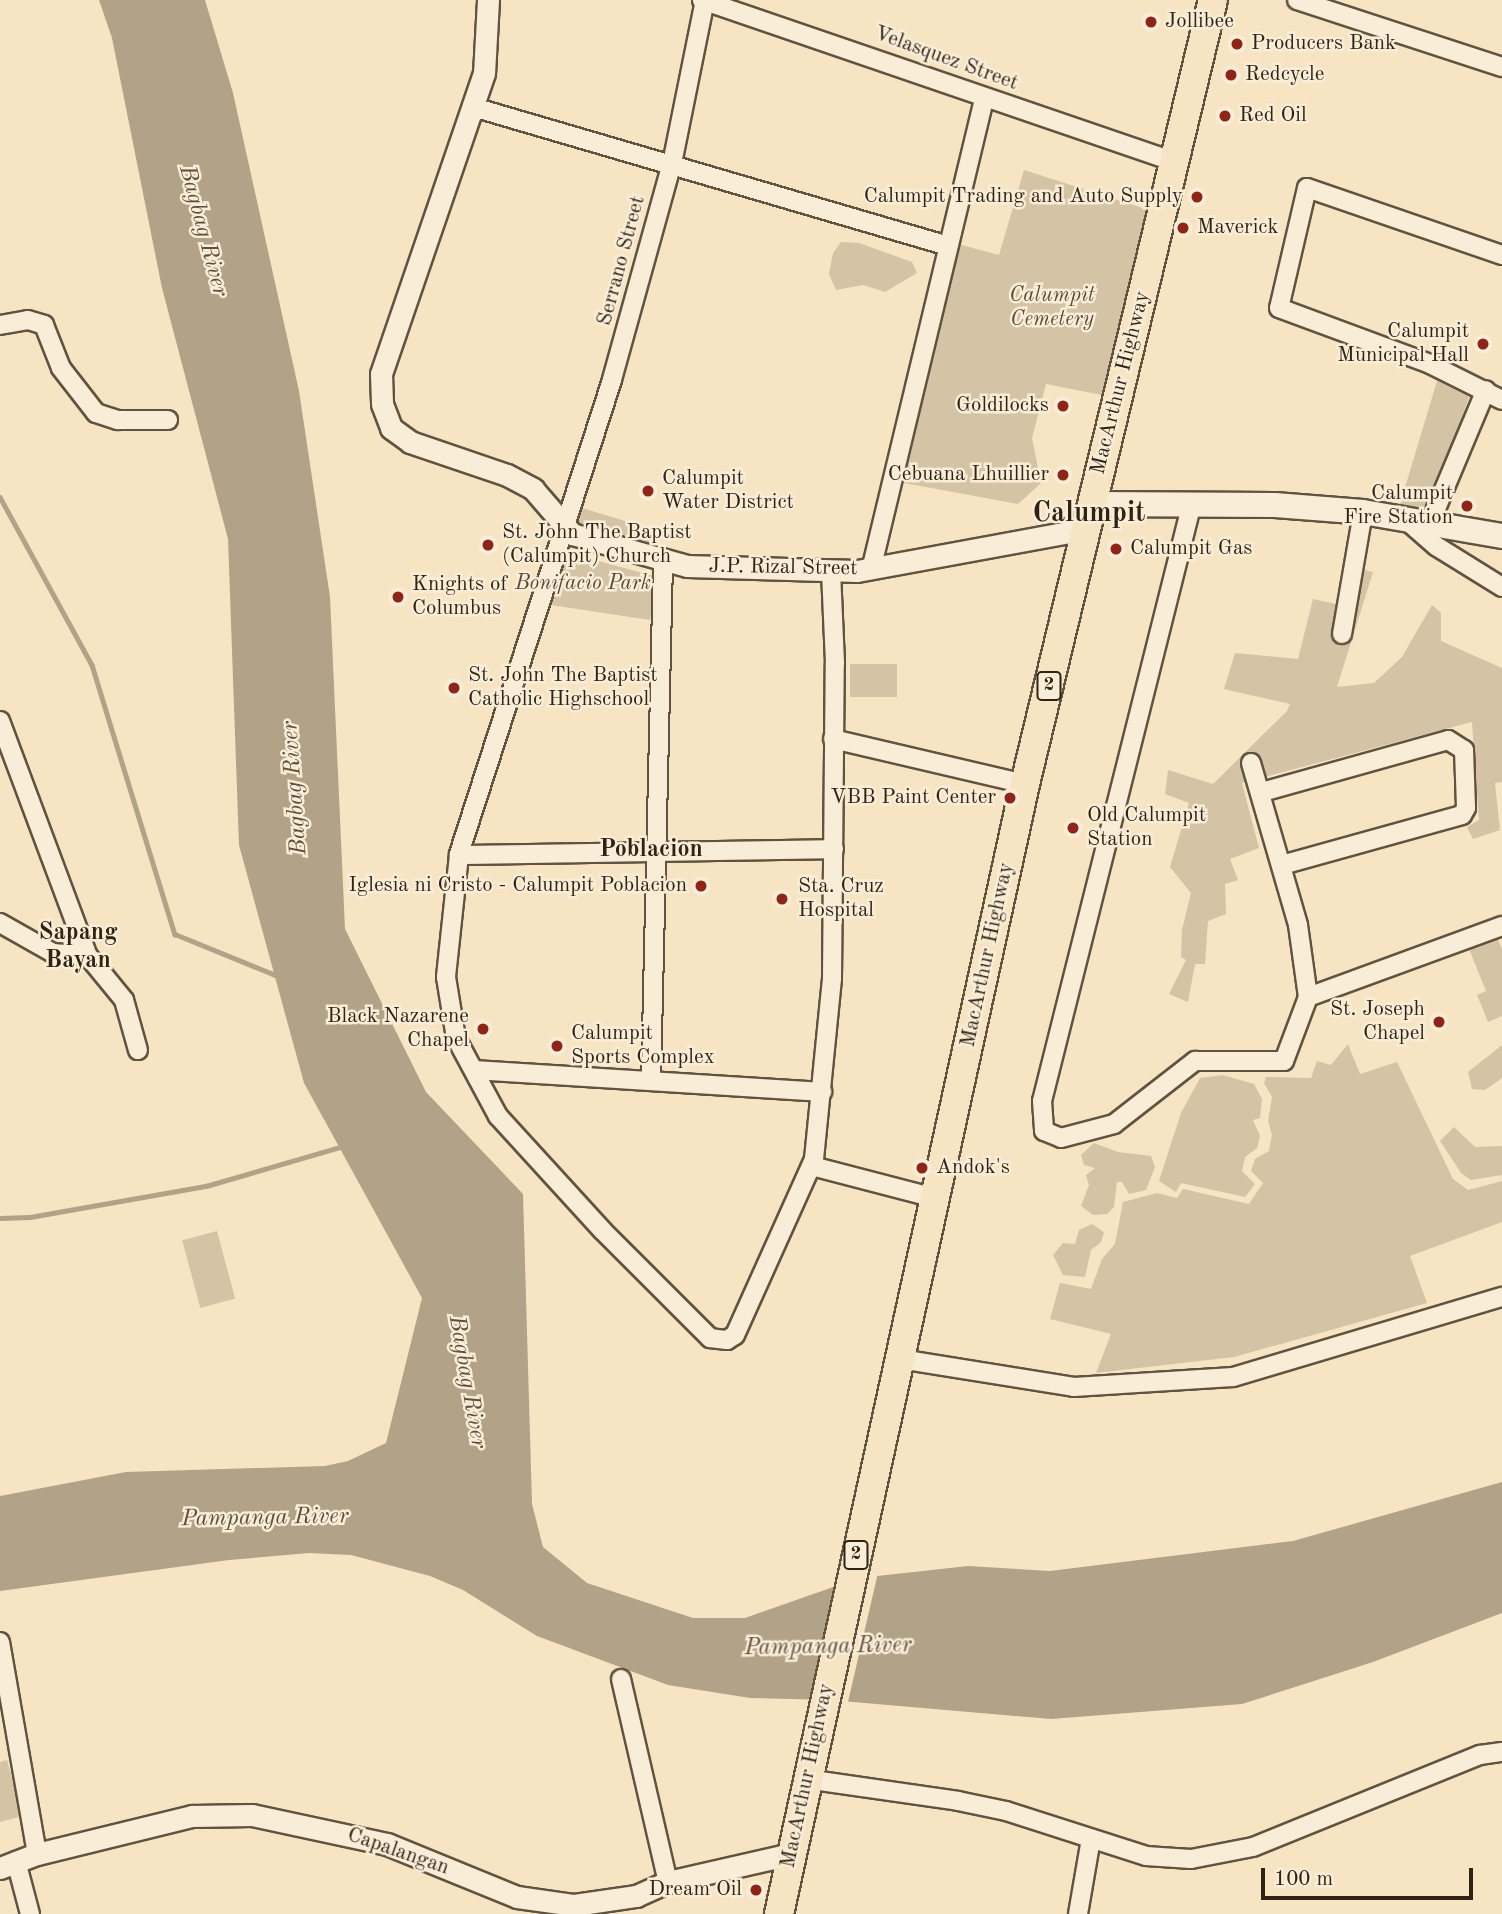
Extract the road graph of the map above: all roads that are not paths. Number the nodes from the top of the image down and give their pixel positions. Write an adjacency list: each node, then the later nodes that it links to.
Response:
1 (488, 0): 7 (street)
2 (704, 0): 6 (street, Velasquez Street); 9 (street, Serrano Street)
3 (1213, 0): 8 (highway, MacArthur Highway / 2)
4 (1297, 0): 5 (street)
5 (1501, 61)
6 (985, 98): 8 (street, Velasquez Street); 10 (street)
7 (473, 107): 9 (street); 21 (street)
8 (1175, 162): 18 (highway, MacArthur Highway / 2)
9 (672, 163): 10 (street); 21 (street, Serrano Street)
10 (948, 246): 24 (street)
11 (1502, 254): 13 (street)
12 (0, 325): 15 (street)
13 (1486, 390): 14 (street); 20 (street)
14 (1502, 400)
15 (168, 420)
16 (1191, 507): 17 (main road); 18 (main road); 40 (street)
17 (1363, 512): 19 (main road); 27 (street)
18 (1089, 516): 24 (street, J.P. Rizal Street); 31 (highway, MacArthur Highway / 2)
19 (1405, 519): 20 (main road); 26 (street)
20 (1430, 523): 22 (main road)
21 (562, 528): 23 (street, J.P. Rizal Street); 35 (street, Serrano Street)
22 (1502, 536)
23 (663, 562): 25 (street, J.P. Rizal Street); 34 (street)
24 (871, 570): 25 (street, J.P. Rizal Street)
25 (831, 573): 29 (street)
26 (1502, 587)
27 (1342, 634)
28 (0, 721): 39 (street)
29 (833, 739): 31 (street); 33 (street)
30 (1251, 763): 32 (street)
31 (1025, 784): 46 (highway, MacArthur Highway / 2)
32 (1262, 792): 36 (street); 36 (street)
33 (835, 849): 34 (street); 44 (street)
34 (656, 853): 35 (street); 43 (street)
35 (459, 855): 42 (street, Serrano Street)
36 (1282, 865): 40 (street)
37 (0, 923): 39 (street)
38 (1502, 926): 40 (street)
39 (88, 956): 41 (street)
40 (1308, 997)
41 (138, 1050)
42 (475, 1070): 43 (street); 45 (street, Serrano Street)
43 (651, 1079): 44 (street)
44 (822, 1092): 45 (street)
45 (812, 1166): 46 (street)
46 (935, 1198): 48 (highway, MacArthur Highway / 2)
47 (1502, 1297): 48 (street)
48 (899, 1367): 52 (highway, MacArthur Highway / 2)
49 (0, 1642): 55 (street)
50 (621, 1679): 56 (street)
51 (1502, 1752): 53 (street)
52 (806, 1779): 53 (street); 54 (highway, MacArthur Highway / 2)
53 (1091, 1839): 59 (street)
54 (791, 1854): 56 (street, Capalangan); 58 (highway, MacArthur Highway / 2)
55 (18, 1861): 56 (street, Capalangan); 57 (street)
56 (668, 1882)
57 (30, 1914)
58 (779, 1914)
59 (1078, 1914)

